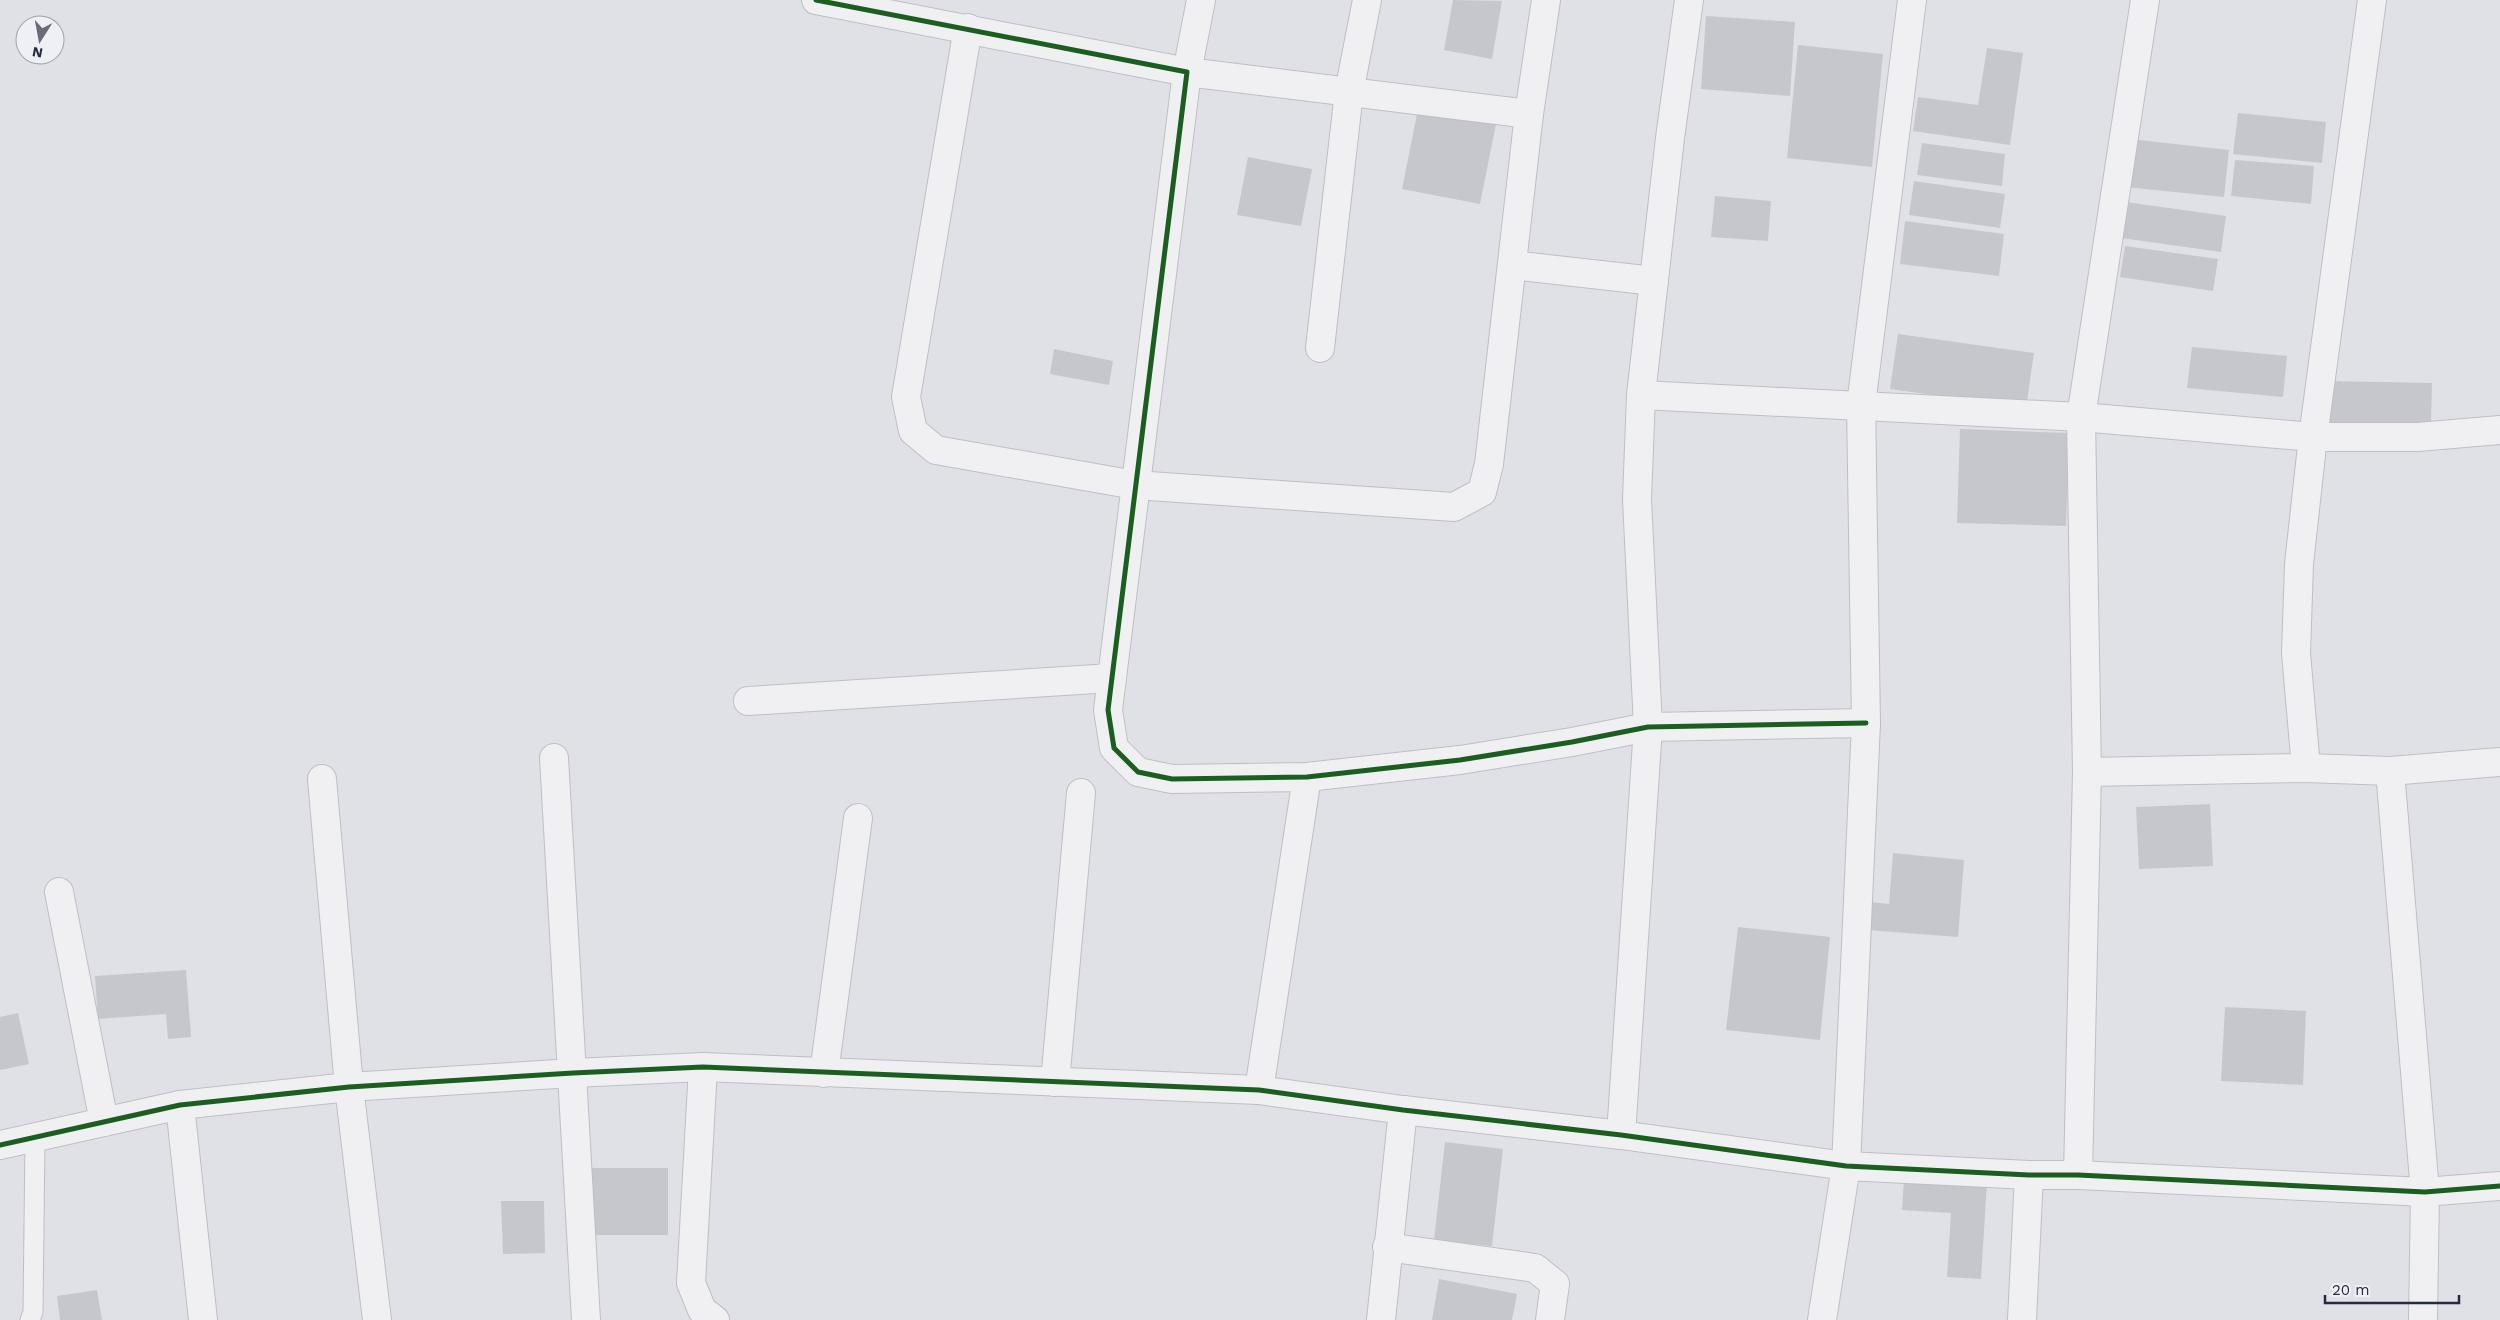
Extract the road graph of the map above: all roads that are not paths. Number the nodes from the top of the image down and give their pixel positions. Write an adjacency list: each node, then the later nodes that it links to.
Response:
1 (816, 0): 9 (street)
2 (1201, 0): 10 (street)
3 (1367, 0): 11 (street)
4 (1546, 0): 12 (street)
5 (1690, 0): 14 (street)
6 (1912, 0): 17 (street)
7 (2145, 0): 18 (street)
8 (2372, 0): 20 (street)
9 (968, 28): 10 (street); 21 (street)
10 (1188, 72): 11 (street); 21 (street)
11 (1349, 92): 12 (street); 15 (street)
12 (1528, 114): 13 (street)
13 (1512, 265): 14 (street); 21 (street)
14 (1654, 281): 16 (street)
15 (1320, 348)
16 (1641, 395): 17 (street); 25 (street)
17 (1861, 405): 18 (street); 24 (street)
18 (2081, 417): 20 (street); 30 (street)
19 (2500, 430): 20 (street)
20 (2313, 437): 28 (street)
21 (1135, 485): 22 (street)
22 (1112, 678): 23 (street); 31 (street)
23 (748, 701)
24 (1866, 722): 25 (street); 48 (street)
25 (1648, 727): 31 (street); 45 (street)
26 (554, 758): 37 (street)
27 (2500, 762): 29 (street)
28 (2306, 768): 29 (street); 30 (street)
29 (2390, 771): 52 (street)
30 (2087, 772): 49 (street)
31 (1307, 777): 41 (street)
32 (322, 779): 40 (street)
33 (1081, 793): 39 (street)
34 (858, 818): 38 (street)
35 (60, 892): 44 (street)
36 (703, 1067): 37 (street); 38 (street); 58 (street)
37 (572, 1073): 40 (street); 57 (street)
38 (824, 1073): 39 (street)
39 (1055, 1082): 41 (street)
40 (349, 1087): 42 (street); 56 (street)
41 (1259, 1090): 43 (street)
42 (180, 1105): 44 (street); 55 (street)
43 (1403, 1110): 45 (street); 53 (street)
44 (104, 1122): 46 (street)
45 (1621, 1135): 48 (street)
46 (35, 1138): 47 (street); 54 (lane)
47 (0, 1145)
48 (1846, 1166): 50 (street); 61 (street)
49 (2078, 1174): 50 (street); 52 (street)
50 (2029, 1175): 62 (street)
51 (2500, 1186): 52 (street)
52 (2425, 1192): 63 (street)
53 (1387, 1247): 59 (street); 60 (street)
54 (30, 1320)
55 (203, 1320)
56 (377, 1320)
57 (586, 1320)
58 (716, 1320)
59 (1381, 1320)
60 (1550, 1320)
61 (1822, 1320)
62 (2022, 1320)
63 (2423, 1320)

